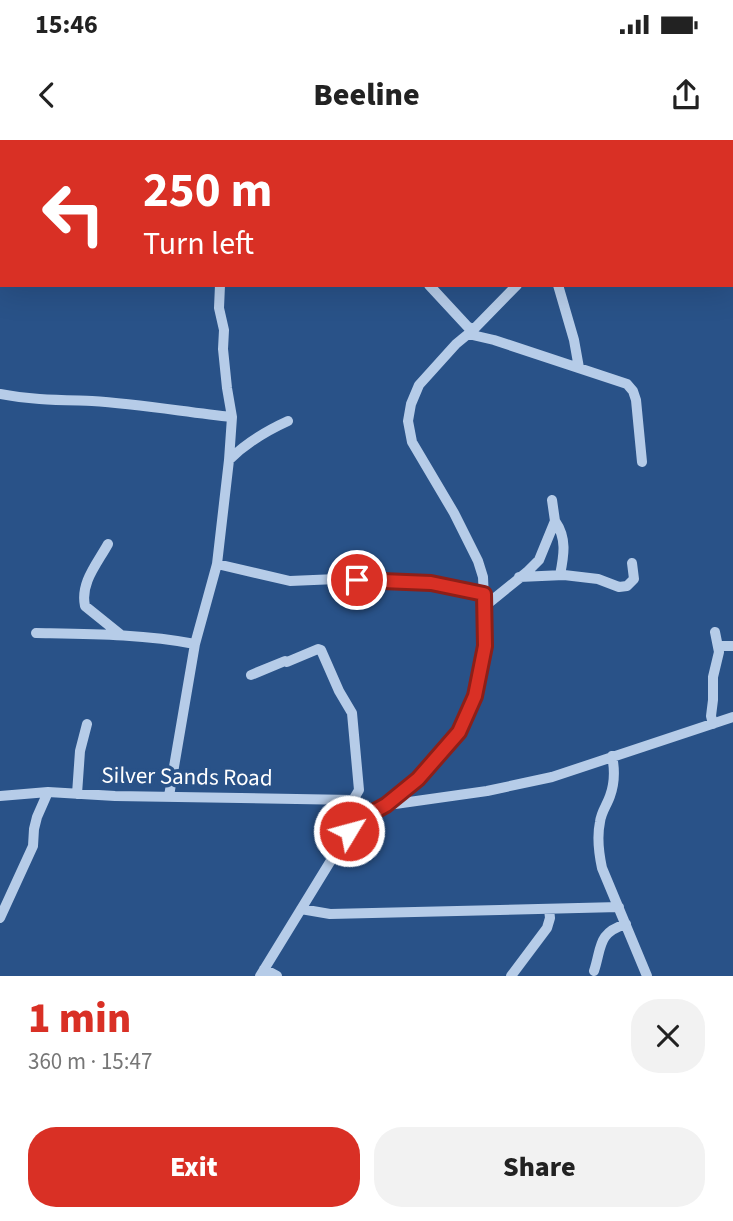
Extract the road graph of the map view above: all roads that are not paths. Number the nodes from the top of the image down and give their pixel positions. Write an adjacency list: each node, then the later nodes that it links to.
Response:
1 (220, 287): 8 (street)
2 (431, 287): 5 (street)
3 (515, 287): 5 (street)
4 (559, 287): 6 (street)
5 (471, 332): 6 (street); 19 (street)
6 (579, 368): 11 (street)
7 (0, 394): 8 (street)
8 (232, 417): 10 (street)
9 (288, 421): 10 (street)
10 (229, 460): 15 (street)
11 (642, 462)
12 (552, 500): 13 (street)
13 (555, 521): 17 (street); 18 (street)
14 (108, 544): 22 (street)
15 (217, 564): 19 (street); 23 (street)
16 (632, 564): 17 (street)
17 (560, 575): 18 (street)
18 (519, 577): 19 (street)
19 (484, 600): 37 (street)
20 (715, 632): 24 (street)
21 (36, 634): 22 (street)
22 (121, 635): 23 (street)
23 (195, 644): 35 (street)
24 (719, 646): 25 (street); 29 (street)
25 (733, 646)
26 (251, 676): 36 (street)
27 (733, 717): 29 (street)
28 (87, 724): 32 (street)
29 (713, 724): 30 (street)
30 (612, 757): 37 (street); 40 (street)
31 (48, 792): 32 (street, Silver Sands Road); 33 (street, Silver Sands Road); 38 (street)
32 (77, 794): 35 (street, Silver Sands Road)
33 (22, 795): 34 (street, Silver Sands Road); 38 (street)
34 (0, 796)
35 (169, 796): 36 (street, Silver Sands Road)
36 (354, 800): 39 (street)
37 (386, 805): 39 (street)
38 (39, 811): 43 (street)
39 (366, 816): 41 (street)
40 (619, 907): 42 (street); 44 (street)
41 (301, 909): 42 (street); 46 (street)
42 (549, 909): 48 (street)
43 (0, 918)
44 (625, 924): 45 (street); 49 (street)
45 (594, 971)
46 (262, 973): 47 (street)
47 (277, 976)
48 (511, 976)
49 (647, 976)

